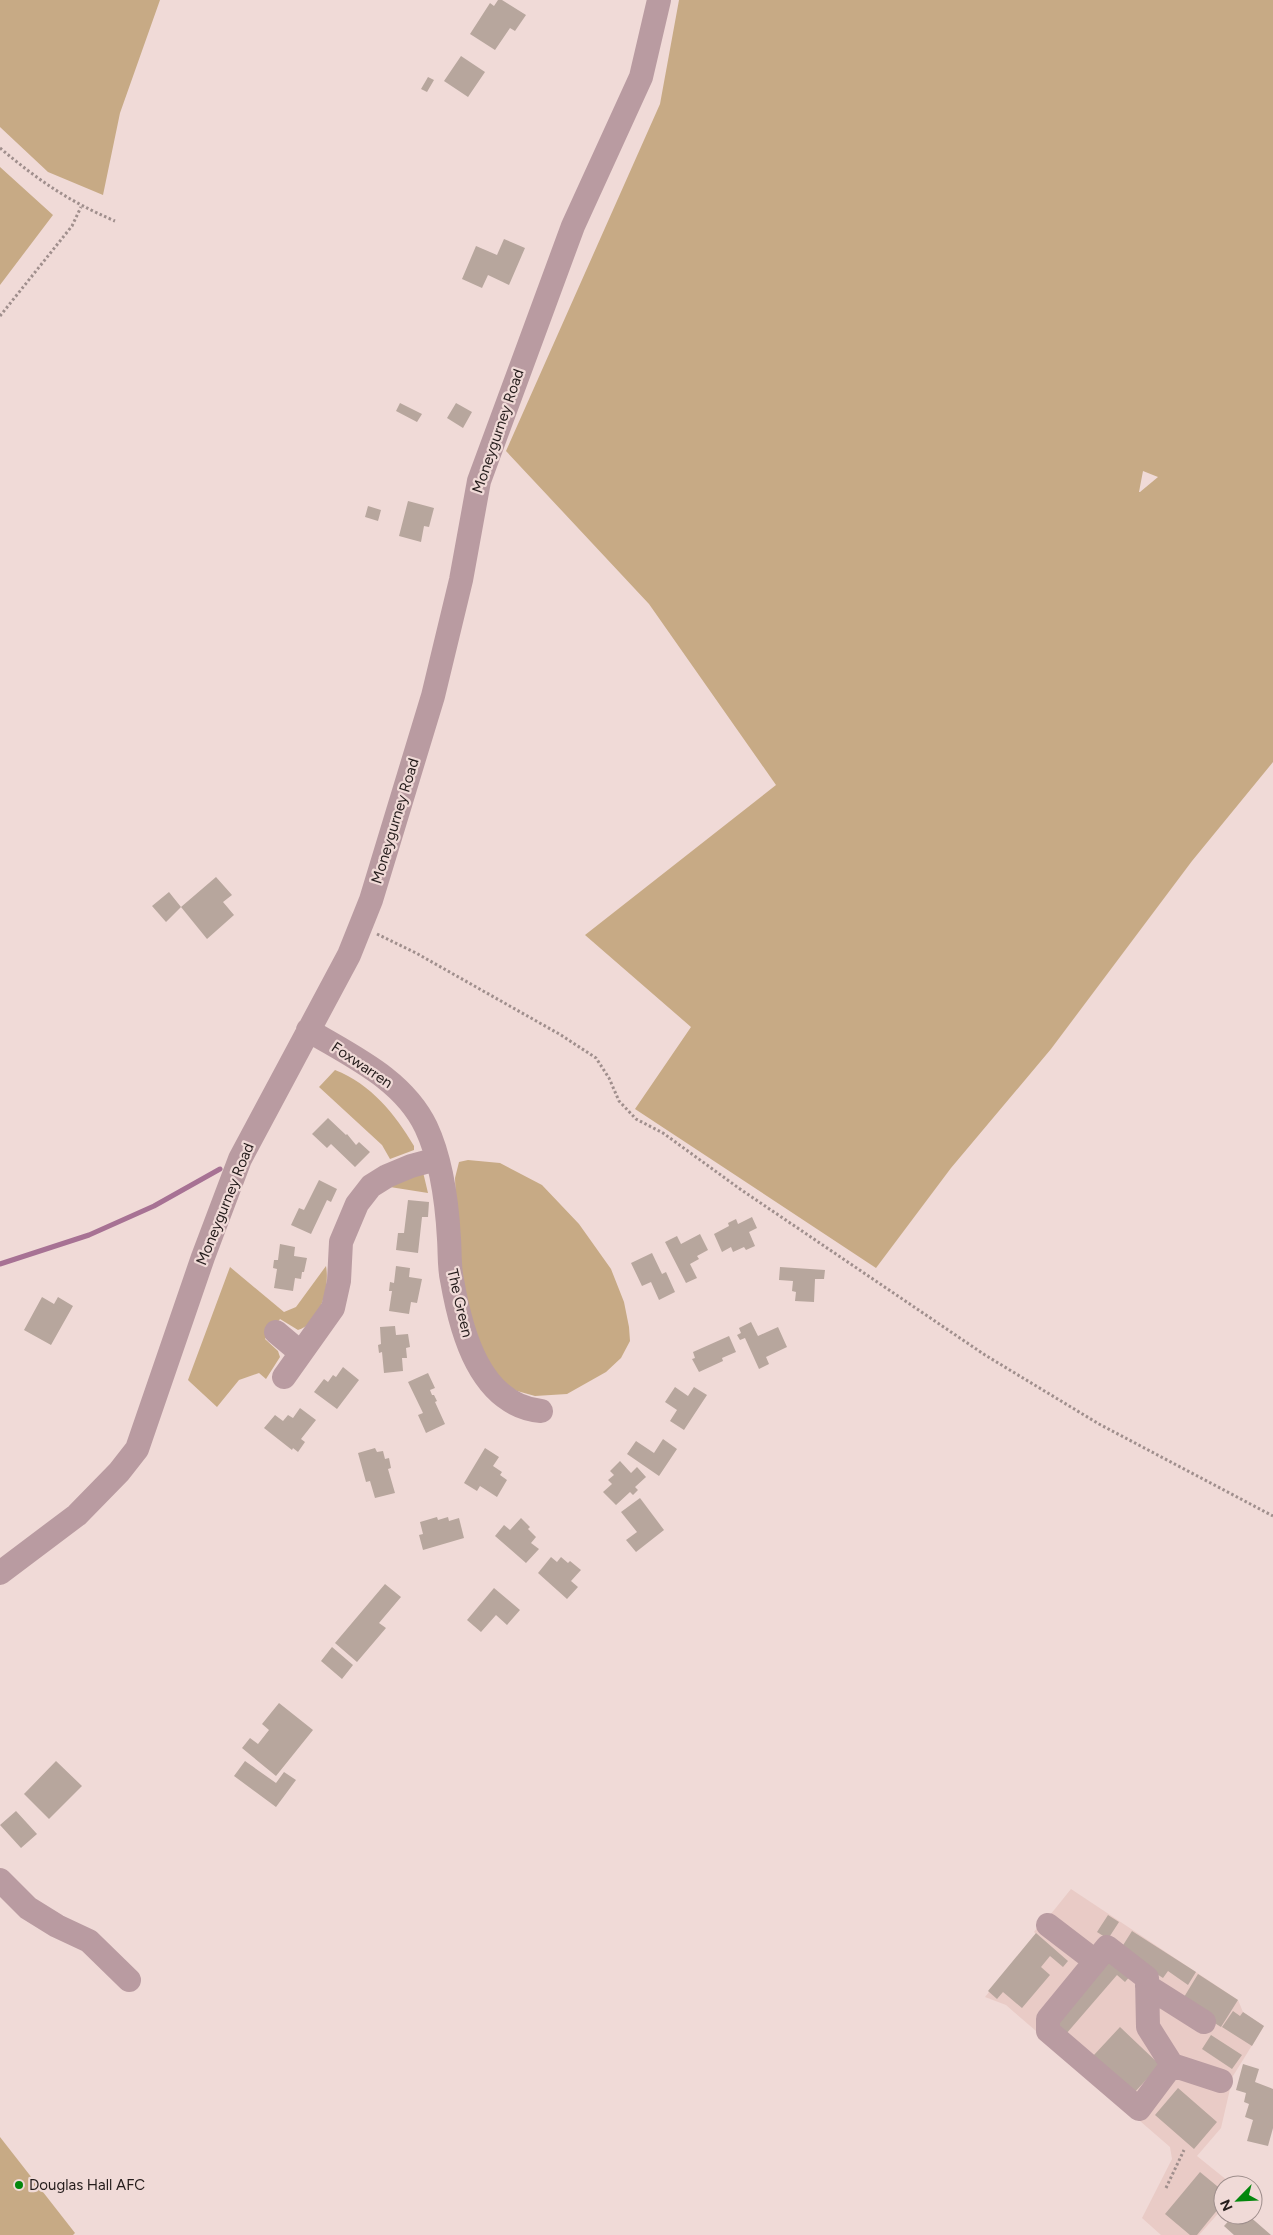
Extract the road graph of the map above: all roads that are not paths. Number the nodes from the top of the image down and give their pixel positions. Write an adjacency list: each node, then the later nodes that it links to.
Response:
1 (659, 0): 2 (street, Moneygurney Road)
2 (308, 1030): 3 (street, Foxwarren); 8 (street, Moneygurney Road)
3 (437, 1159): 5 (street); 7 (street, The Green)
4 (276, 1332): 5 (street)
5 (301, 1353): 6 (street)
6 (284, 1377)
7 (541, 1411)
8 (0, 1572)
9 (0, 1880): 12 (street)
10 (1048, 1925): 11 (street)
11 (1095, 1961): 13 (street); 15 (street)
12 (129, 1980)
13 (1147, 1986): 14 (street); 15 (street)
14 (1204, 2022)
15 (1172, 2065): 16 (street)
16 (1221, 2081)

